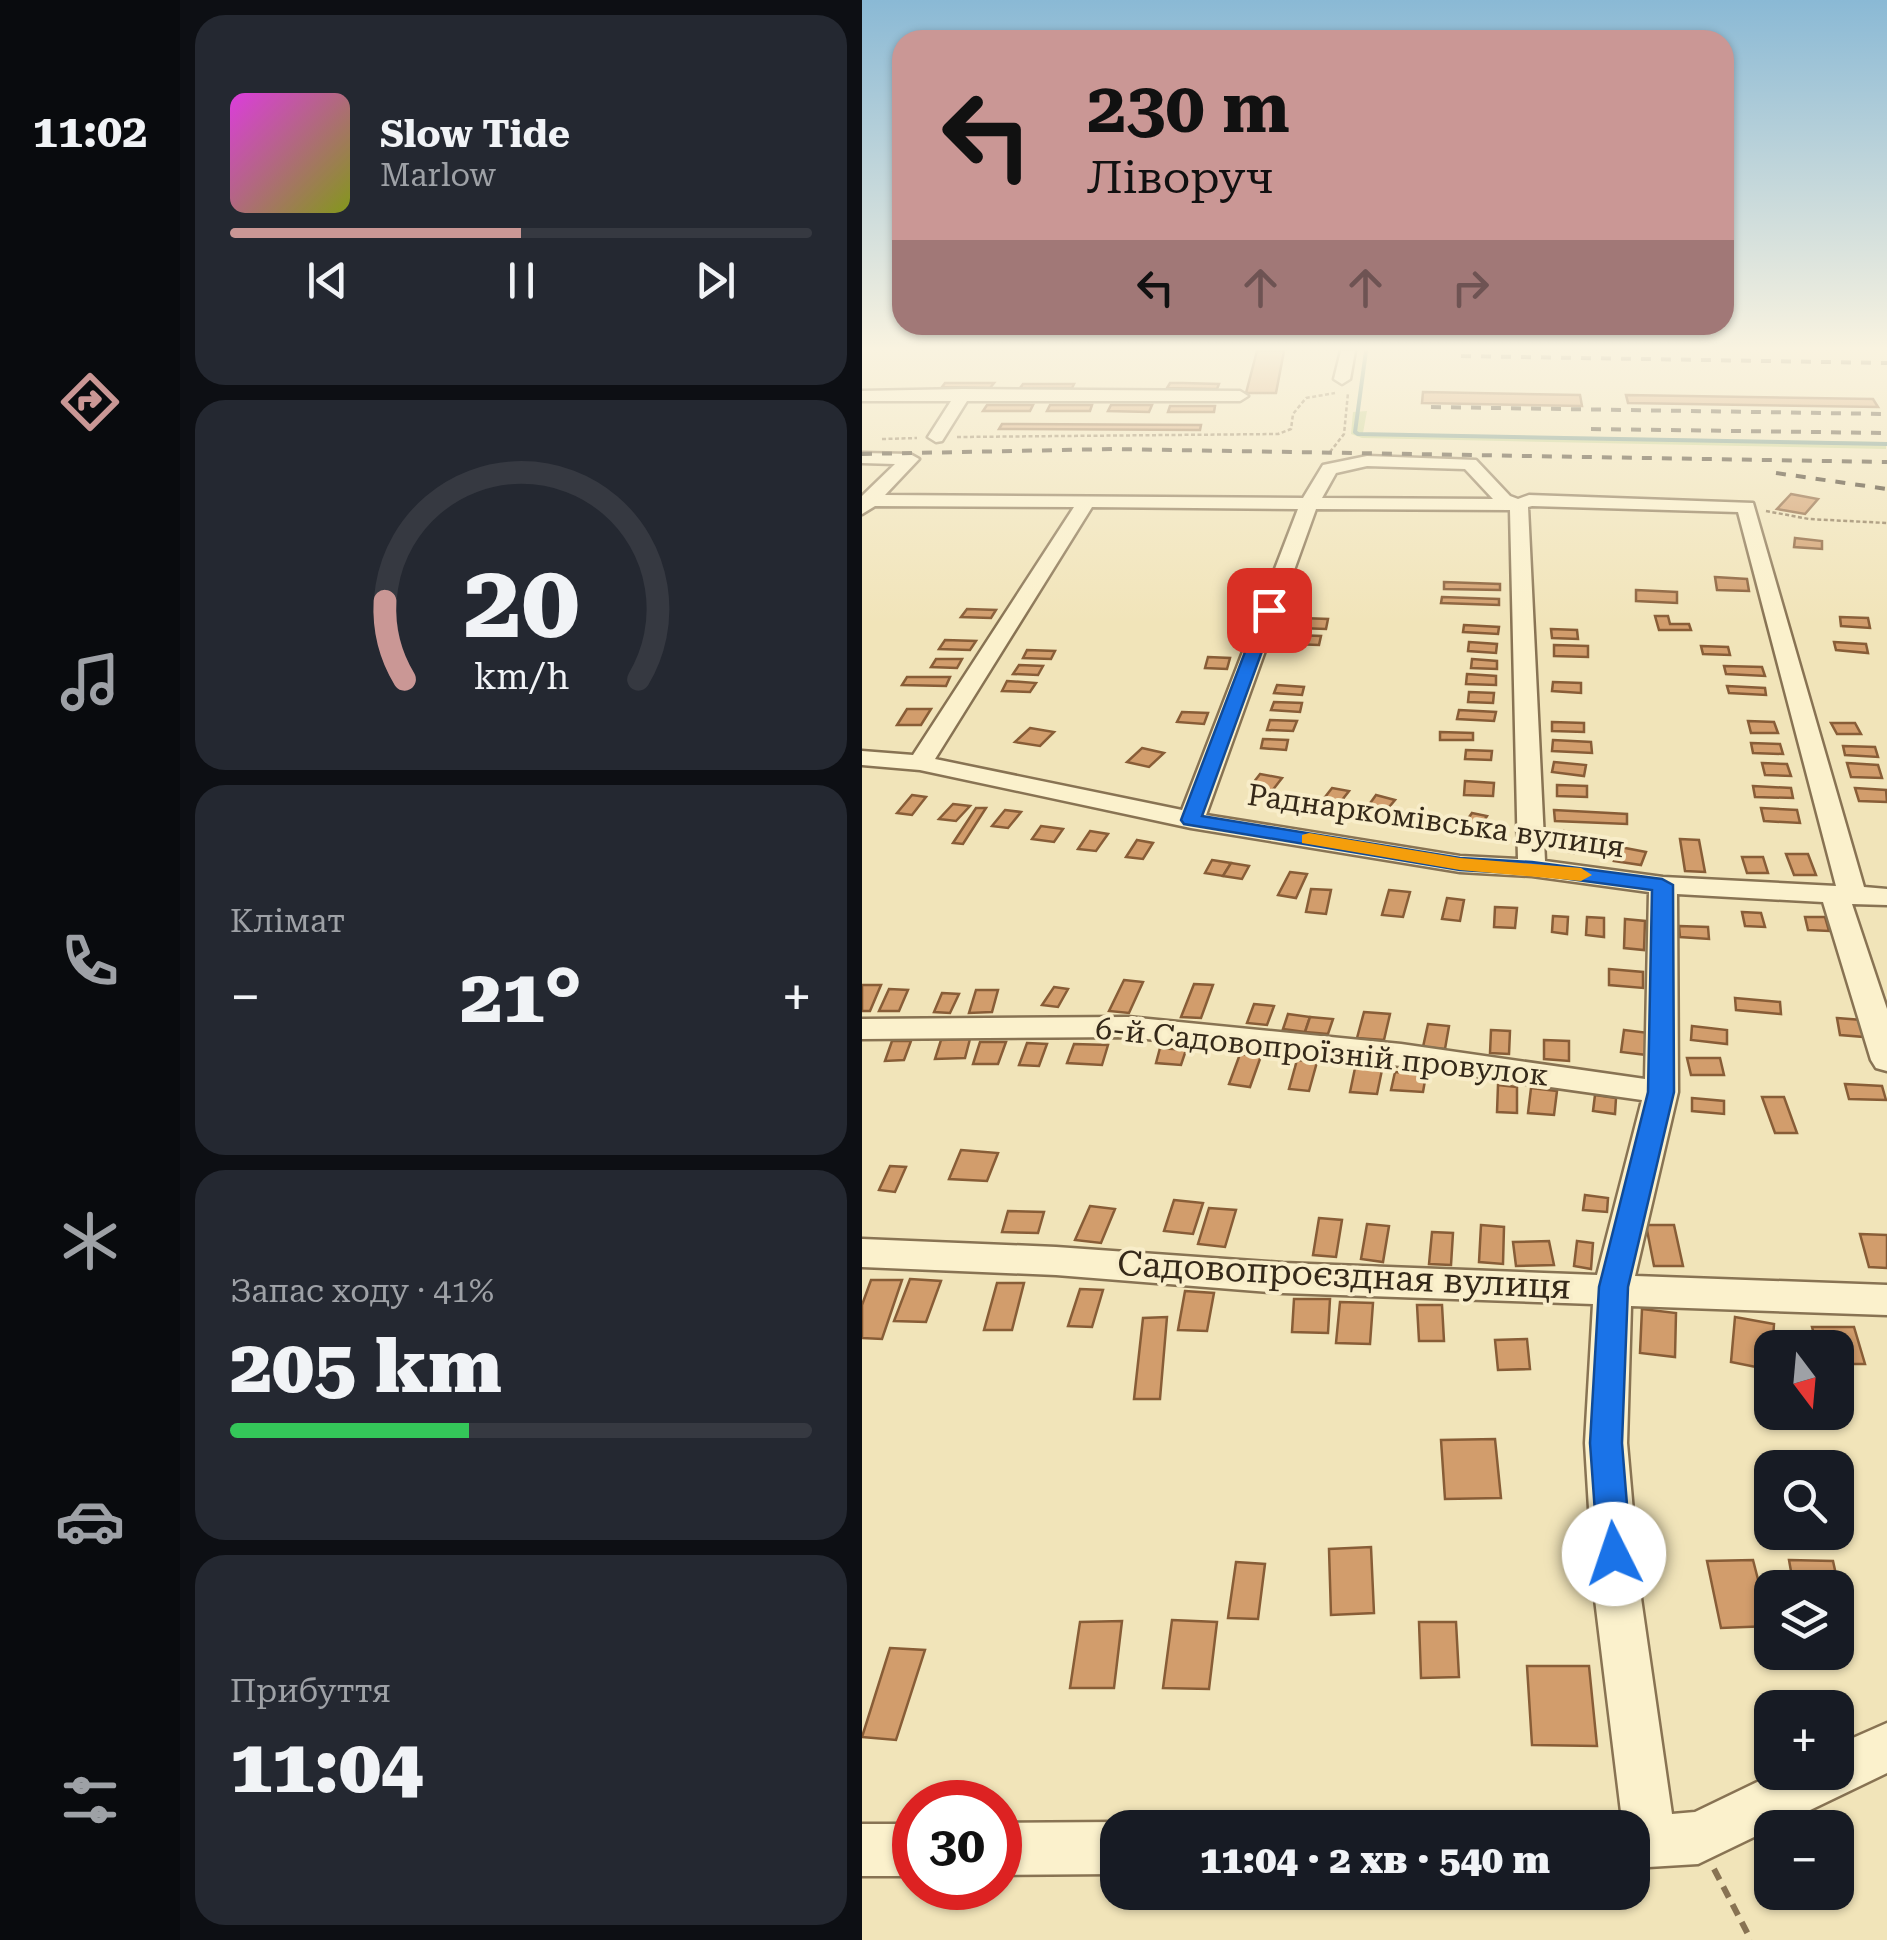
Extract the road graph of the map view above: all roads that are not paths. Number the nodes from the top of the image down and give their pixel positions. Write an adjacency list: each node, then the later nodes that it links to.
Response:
1 (862, 458): 3 (street)
2 (1087, 501): 3 (street); 4 (street); 7 (street)
3 (865, 504)
4 (1308, 504): 5 (street); 5 (street); 8 (street)
5 (1518, 506): 9 (street); 11 (street)
6 (862, 758): 7 (street, Раднаркомівська вулиця)
7 (920, 763): 8 (street, Раднаркомівська вулиця)
8 (1191, 820): 9 (street, Раднаркомівська вулиця)
9 (1532, 868): 10 (street, Раднаркомівська вулиця)
10 (1662, 885): 11 (street, Раднаркомівська вулиця); 15 (street)
11 (1844, 895): 12 (street, Раднаркомівська вулиця); 14 (street)
12 (1886, 897)
13 (862, 1029): 15 (street, 6-й Садовопроїзній провулок)
14 (1886, 1060)
15 (1661, 1092): 17 (street)
16 (862, 1253): 17 (street, Садовопроєздная вулиця)
17 (1613, 1287): 18 (street, Садовопроєздная вулиця); 22 (street)
18 (1886, 1300)
19 (1886, 1746): 20 (street)
20 (1854, 1762)
21 (1789, 1790): 22 (street)
22 (1660, 1841)
23 (1100, 1848): 24 (street)
24 (1022, 1849)
25 (862, 1850): 26 (street)
26 (892, 1850)

